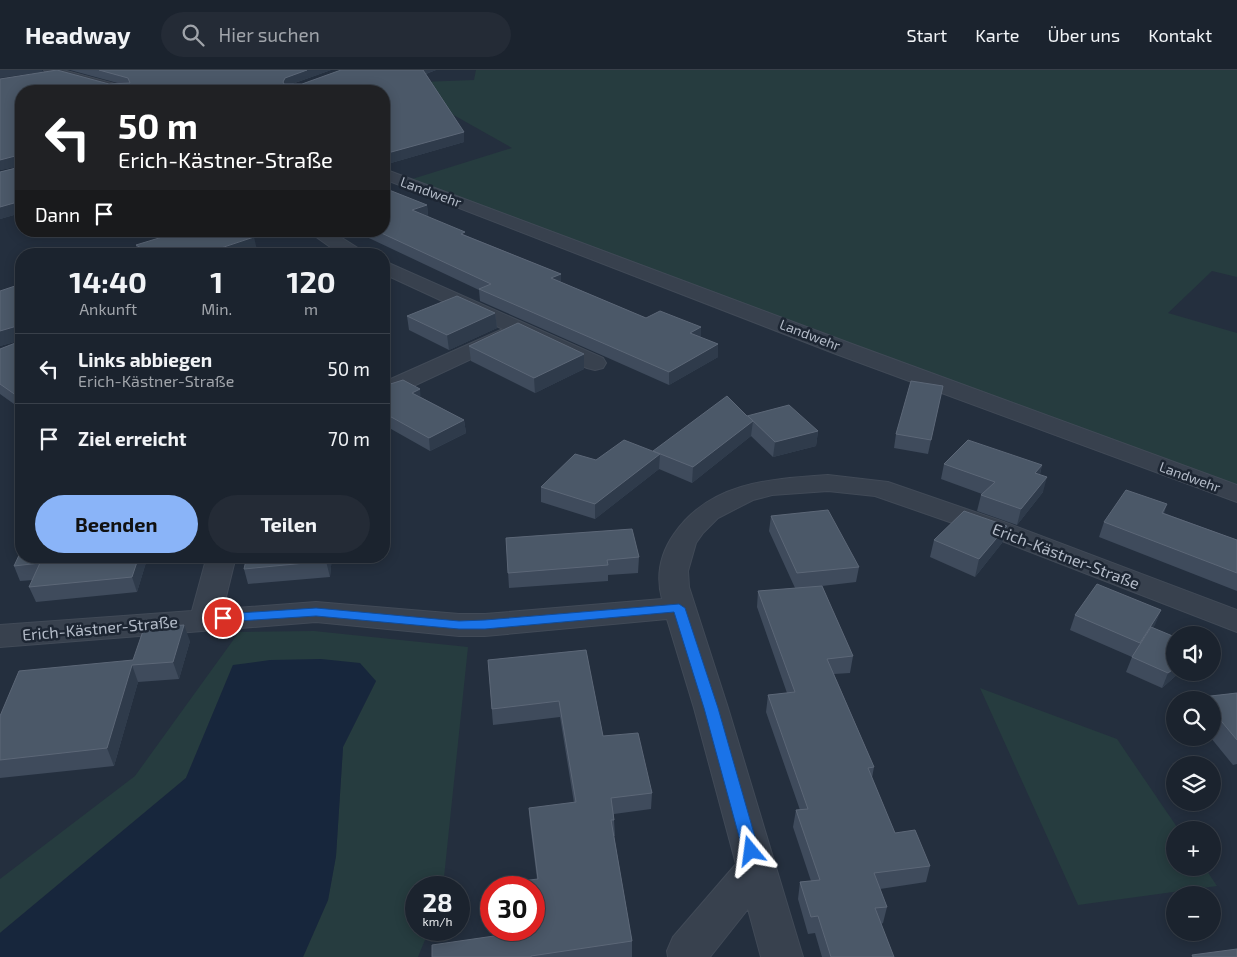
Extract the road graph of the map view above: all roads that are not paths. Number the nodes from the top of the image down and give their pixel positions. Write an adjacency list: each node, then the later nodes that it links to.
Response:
1 (50, 70): 2 (street)
2 (104, 85)
3 (390, 176): 10 (street, Landwehr)
4 (331, 237): 5 (street)
5 (344, 248)
6 (390, 270): 7 (street)
7 (517, 329): 8 (street); 9 (street)
8 (595, 363)
9 (390, 388)
10 (1237, 494)
11 (220, 563): 13 (street)
12 (679, 608): 13 (street, Erich-Kästner-Straße); 14 (street, Erich-Kästner-Straße); 16 (street, Erich-Kästner-Straße)
13 (205, 619): 15 (street, Erich-Kästner-Straße)
14 (1237, 622)
15 (0, 636)
16 (756, 869): 17 (street); 18 (street, Erich-Kästner-Straße)
17 (690, 957)
18 (782, 957)

